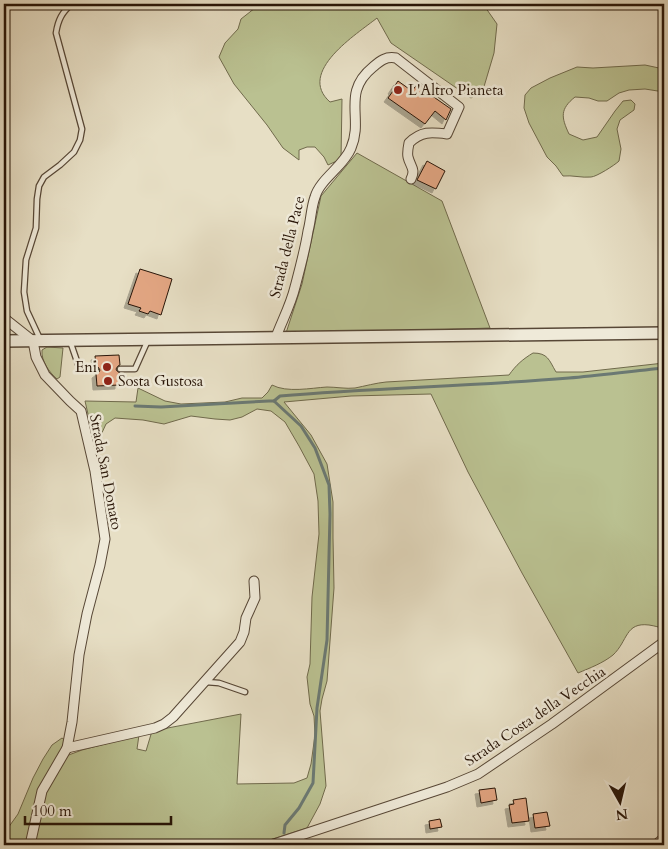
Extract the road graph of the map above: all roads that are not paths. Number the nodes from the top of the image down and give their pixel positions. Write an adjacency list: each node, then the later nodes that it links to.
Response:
1 (72, 4): 9 (lane)
2 (411, 179): 5 (street, Strada della Pace)
3 (4, 318): 9 (street)
4 (664, 333): 5 (street)
5 (276, 337): 6 (street)
6 (149, 339): 7 (street); 10 (lane)
7 (69, 340): 9 (street); 11 (lane)
8 (4, 341): 9 (street)
9 (37, 341): 17 (street, Strada San Donato)
10 (120, 369)
11 (96, 370)
12 (254, 582): 15 (street)
13 (664, 642): 14 (street, Strada Costa della Vecchia)
14 (660, 648): 20 (street, Strada Costa della Vecchia)
15 (204, 682): 16 (lane); 17 (street)
16 (245, 692)
17 (67, 748): 19 (street, Strada San Donato)
18 (664, 838): 21 (street)
19 (30, 845)
20 (271, 845)
21 (656, 845)

